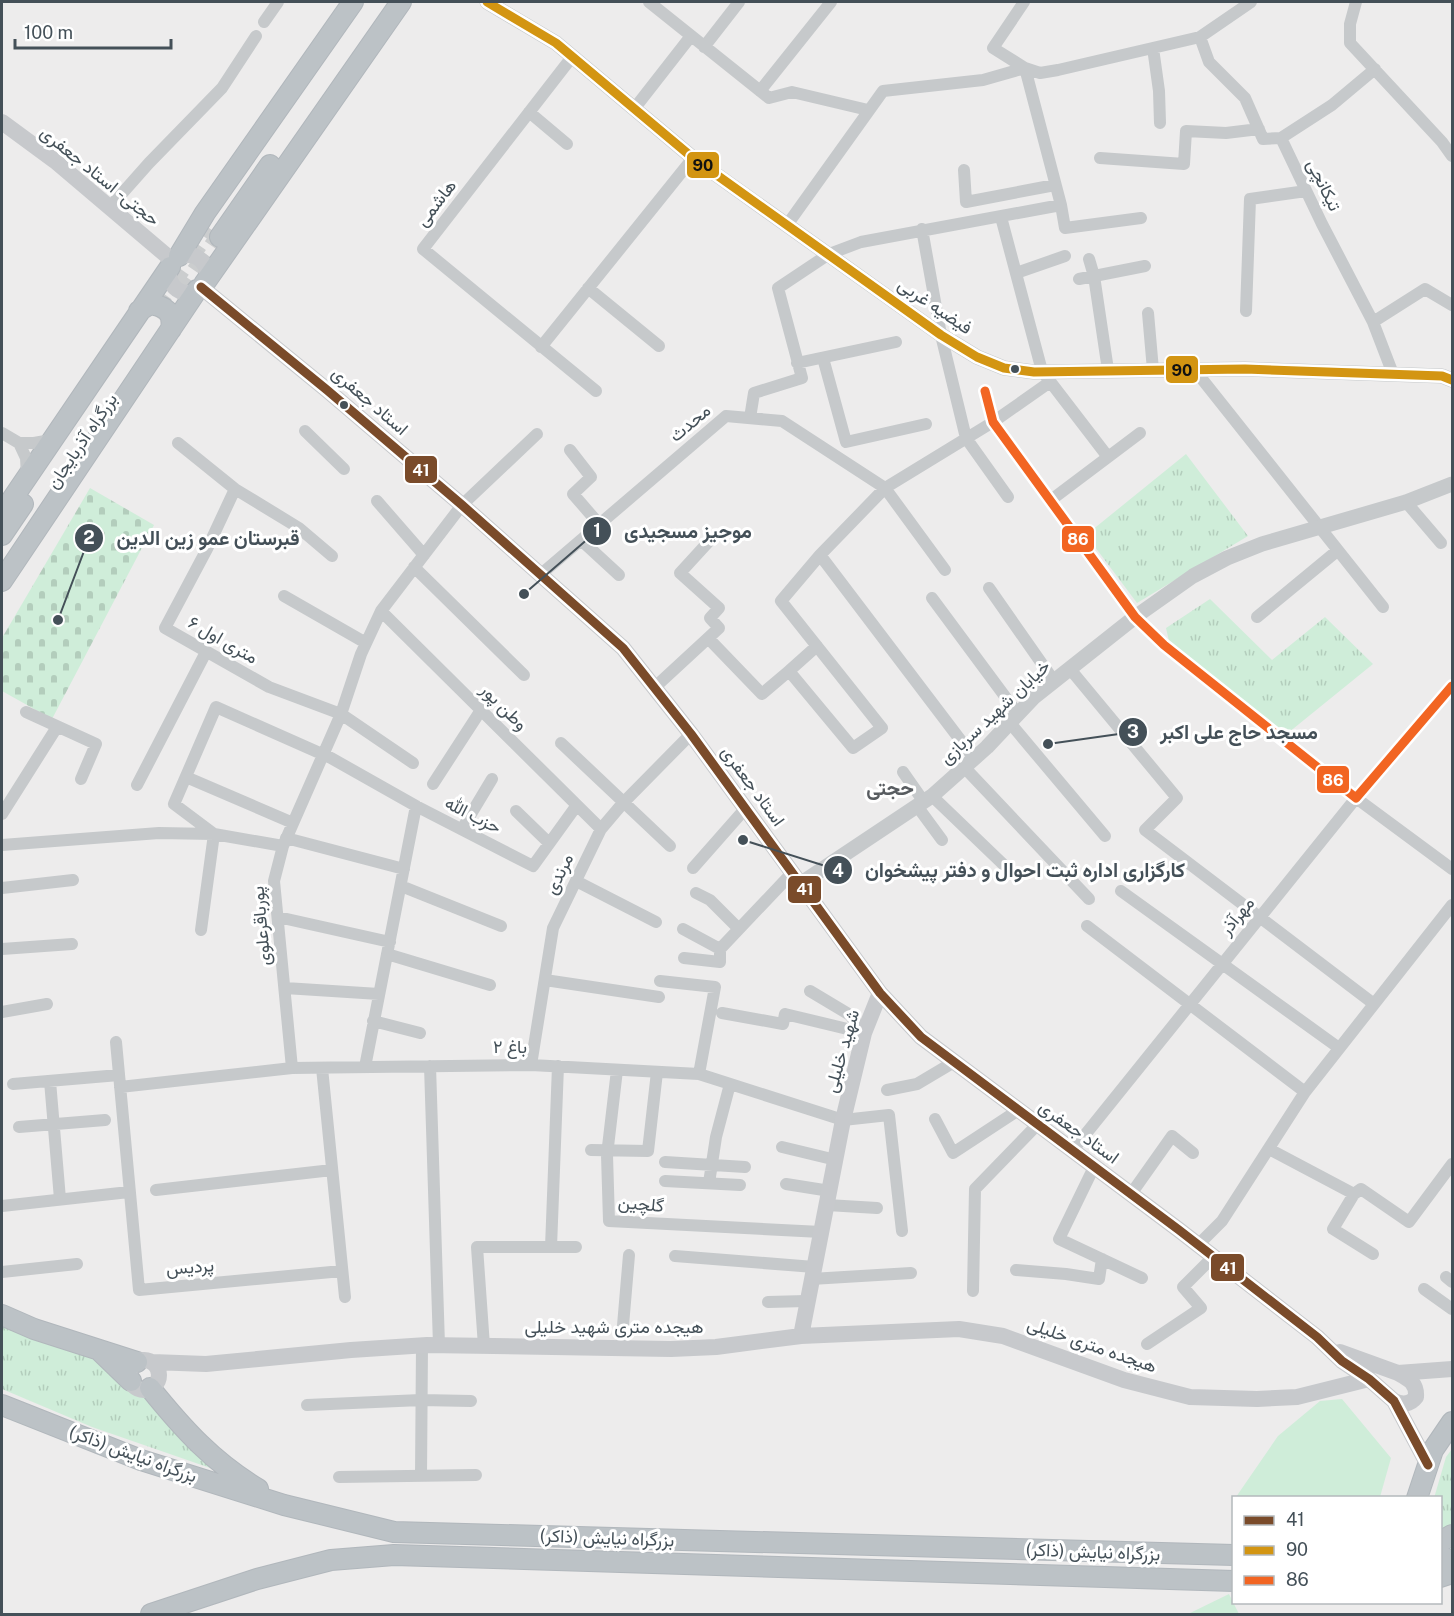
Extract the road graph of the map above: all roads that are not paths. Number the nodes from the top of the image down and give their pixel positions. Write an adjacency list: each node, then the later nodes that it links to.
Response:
1 (278, 2): 13 (street)
2 (353, 2): 42 (highway)
3 (365, 2): 42 (highway)
4 (386, 2): 42 (highway)
5 (401, 2): 42 (highway)
6 (649, 2): 15 (street)
7 (739, 2): 17 (street)
8 (831, 2): 22 (street)
9 (1024, 2): 20 (street)
10 (1251, 2): 16 (street)
11 (1356, 2): 21 (street)
12 (493, 3): 19 (street, فیضیه غربی)
13 (264, 22)
14 (256, 36): 38 (street)
15 (691, 36): 17 (street); 23 (street)
16 (1200, 37): 18 (street); 28 (street)
17 (704, 47): 22 (street)
18 (1153, 48): 20 (street); 27 (street)
19 (572, 57): 23 (street, فیضیه غربی); 25 (street, هاشمی)
20 (1025, 68): 24 (street); 35 (street)
21 (1375, 69): 29 (street); 31 (street)
22 (760, 91): 24 (street)
23 (634, 109): 32 (street, فیضیه غربی)
24 (868, 110): 41 (street)
25 (529, 112): 30 (street); 62 (street, هاشمی)
26 (2, 122): 38 (main road, حجتی - استاد جعفری)
27 (1160, 123)
28 (1259, 129): 29 (street); 33 (street)
29 (1281, 138): 36 (street, تیکانچی)
30 (567, 144)
31 (1452, 156)
32 (693, 158): 41 (street, فیضیه غربی); 53 (street)
33 (1100, 158)
34 (964, 170): 35 (street)
35 (1055, 185): 37 (street)
36 (1306, 191): 55 (street); 58 (street, تیکانچی)
37 (1060, 205): 39 (street); 40 (street)
38 (110, 207): 47 (main road, حجتی - استاد جعفری)
39 (1000, 217): 43 (street); 49 (street)
40 (1142, 218)
41 (787, 225): 44 (street, فیضیه غربی)
42 (218, 229): 47 (highway); 52 (highway)
43 (922, 229): 44 (street); 59 (street)
44 (829, 254): 59 (street, فیضیه غربی); 64 (street)
45 (1065, 256): 49 (street)
46 (1089, 259): 50 (street)
47 (174, 261): 52 (main road); 52 (main road); 57 (highway)
48 (1145, 266): 50 (street)
49 (1016, 273): 69 (street)
50 (1094, 276): 51 (street); 66 (street)
51 (1079, 279)
52 (201, 287): 57 (highway); 95 (main road, استاد جعفری)
53 (588, 288): 61 (street); 62 (street)
54 (1452, 305): 58 (street)
55 (1246, 311)
56 (1148, 313): 67 (street)
57 (155, 319): 81 (highway); 99 (highway, بزرگراه آذربایجان); 107 (highway, بزرگراه آذربایجان); 112 (highway)
58 (1373, 322): 68 (street, تیکانچی)
59 (941, 335): 69 (street, فیضیه غربی); 80 (street)
60 (896, 342): 63 (street)
61 (659, 346)
62 (541, 347): 71 (street)
63 (823, 358): 64 (street); 75 (street)
64 (797, 363): 73 (street)
65 (1194, 369): 67 (street, فیضیه غربی); 68 (street, فیضیه غربی); 98 (street)
66 (1108, 370): 67 (street, فیضیه غربی); 69 (street, فیضیه غربی)
67 (1153, 370)
68 (1393, 374): 70 (street, فیضیه غربی)
69 (1046, 377): 74 (street); 85 (street)
70 (1452, 380)
71 (596, 391)
72 (985, 391): 74 (street)
73 (750, 418): 88 (street, محدث); 97 (street, محدث)
74 (993, 422): 80 (street); 92 (street)
75 (926, 424)
76 (305, 431): 86 (street)
77 (2, 433): 82 (street)
78 (1140, 433): 85 (street)
79 (537, 434): 95 (street, پورباقرعلوی)
80 (966, 438): 88 (street); 91 (street)
81 (51, 440): 82 (street); 87 (highway)
82 (19, 443): 87 (street)
83 (178, 443): 89 (street)
84 (570, 450): 97 (street)
85 (1108, 457): 92 (street)
86 (344, 469)
87 (27, 476): 96 (highway)
88 (885, 488): 105 (street); 109 (street)
89 (235, 489): 106 (street); 123 (street, ۶ متری اول)
90 (1450, 489): 94 (street, خیابان شهید سربازی)
91 (1008, 497)
92 (1051, 500): 118 (street)
93 (377, 501): 104 (street)
94 (1406, 502): 98 (street, خیابان شهید سربازی); 102 (street)
95 (462, 505): 104 (street, پورباقرعلوی); 110 (main road, استاد جعفری)
96 (2, 514)
97 (599, 524): 101 (street, محدث)
98 (1321, 528): 103 (street); 118 (street, خیابان شهید سربازی)
99 (2, 536)
100 (712, 538): 120 (street)
101 (581, 540): 110 (street, محدث); 111 (street)
102 (1442, 543)
103 (1337, 551): 116 (street); 119 (street)
104 (424, 555): 108 (street, پورباقرعلوی)
105 (820, 555): 122 (street); 139 (street)
106 (332, 556)
107 (2, 561)
108 (414, 567): 117 (street, پورباقرعلوی); 126 (street)
109 (945, 570)
110 (540, 575): 129 (main road, استاد جعفری)
111 (619, 575)
112 (2, 581)
113 (990, 588): 127 (street)
114 (284, 596): 121 (street)
115 (932, 598): 133 (street)
116 (1383, 607)
117 (381, 611): 121 (street, پورباقرعلوی); 130 (street, وطن پور)
118 (1135, 617): 124 (street, خیابان شهید سربازی); 146 (street)
119 (1257, 617)
120 (708, 638): 125 (street); 129 (street)
121 (366, 643): 132 (street, پورباقرعلوی)
122 (816, 646): 125 (street); 125 (street)
123 (206, 652): 132 (street, ۶ متری اول); 145 (street)
124 (1070, 669): 127 (street, خیابان شهید سربازی); 178 (street)
125 (789, 671)
126 (524, 675)
127 (1054, 681): 133 (street, خیابان شهید سربازی)
128 (1452, 686): 146 (street, مهرآذر)
129 (654, 688): 135 (main road, استاد جعفری)
130 (481, 710): 144 (street); 149 (street, وطن پور)
131 (26, 712): 134 (street)
132 (341, 714): 137 (street, پورباقرعلوی); 138 (street, ۶ متری اول)
133 (1014, 719): 139 (street, خیابان شهید سربازی); 158 (street)
134 (57, 727): 142 (street); 153 (street)
135 (691, 734): 148 (street, مرندی); 151 (main road, استاد جعفری)
136 (561, 743): 148 (street)
137 (327, 757): 141 (street, حزب الله); 150 (street, حزب الله); 154 (street, پورباقرعلوی)
138 (413, 763)
139 (969, 763): 147 (street, خیابان شهید سربازی); 175 (street)
140 (903, 772): 147 (street)
141 (186, 777): 154 (street); 157 (street)
142 (81, 779)
143 (492, 779): 155 (street)
144 (433, 784)
145 (137, 785)
146 (1356, 798): 167 (street); 178 (street, مهرآذر)
147 (924, 801): 159 (street); 165 (street); 168 (street, خیابان شهید سربازی)
148 (623, 803): 156 (street, مرندی); 163 (street)
149 (577, 805): 156 (street, وطن پور); 161 (street, حزب الله)
150 (416, 806): 155 (street, حزب الله); 166 (street)
151 (745, 809): 164 (street); 168 (main road, استاد جعفری)
152 (516, 811): 161 (street)
153 (2, 814)
154 (293, 823): 160 (street, پورباقرعلوی)
155 (462, 829): 161 (street, حزب الله)
156 (601, 829): 170 (street, مرندی)
157 (214, 834): 160 (street); 162 (street); 184 (street)
158 (1105, 836)
159 (942, 840)
160 (284, 842): 166 (street); 177 (street, پورباقرعلوی)
161 (549, 843)
162 (2, 845)
163 (670, 846)
164 (693, 868)
165 (1007, 868)
166 (404, 869): 171 (street)
167 (1452, 869)
168 (796, 879): 183 (street); 196 (main road, استاد جعفری)
169 (73, 880): 172 (street)
170 (576, 881): 179 (street); 191 (street, مرندی)
171 (400, 886): 180 (street); 186 (street)
172 (2, 888)
173 (1121, 891): 190 (street)
174 (696, 893): 183 (street)
175 (1089, 899)
176 (1452, 905): 201 (street)
177 (278, 917): 186 (street); 194 (street, پورباقرعلوی)
178 (1260, 917): 190 (street, مهرآذر); 201 (street)
179 (656, 922)
180 (501, 926)
181 (1087, 926): 200 (street)
182 (683, 929): 188 (street)
183 (739, 929): 188 (street)
184 (201, 930)
185 (72, 944): 187 (street)
186 (388, 948): 193 (street); 197 (street)
187 (2, 949)
188 (720, 949): 189 (street)
189 (684, 958)
190 (1222, 963): 200 (street, مهرآذر); 208 (street)
191 (545, 980): 198 (street); 210 (street, مرندی)
192 (660, 981): 218 (street)
193 (490, 985)
194 (285, 988): 197 (street); 214 (street, پورباقرعلوی)
195 (810, 991): 205 (street)
196 (880, 993): 205 (main road, شهید خلیلی); 209 (main road, استاد جعفری)
197 (379, 994): 204 (street)
198 (659, 997)
199 (47, 1004): 202 (street)
200 (1189, 1004): 224 (street); 236 (street, مهرآذر)
201 (1374, 1004): 208 (street)
202 (2, 1012)
203 (722, 1013): 205 (street)
204 (373, 1021): 206 (street); 213 (street)
205 (864, 1033): 228 (main road, شهید خلیلی)
206 (420, 1034)
207 (116, 1042): 220 (street)
208 (1339, 1048): 224 (street)
209 (954, 1062): 223 (street); 225 (main road, استاد جعفری)
210 (531, 1065): 211 (street, باغ ۲); 212 (street, باغ ۲)
211 (430, 1066): 213 (street, باغ ۲); 283 (street)
212 (558, 1066): 216 (street, باغ ۲); 260 (street)
213 (364, 1067): 215 (street, باغ ۲)
214 (292, 1068): 215 (street); 220 (street)
215 (322, 1068): 244 (street)
216 (617, 1070): 217 (street, باغ ۲); 235 (street, گلچین)
217 (657, 1072): 218 (street, باغ ۲); 235 (street)
218 (699, 1074): 222 (street, باغ ۲)
219 (50, 1081): 220 (street); 221 (street); 229 (street)
220 (119, 1081): 250 (street)
221 (13, 1084)
222 (730, 1084): 228 (street, باغ ۲); 241 (street)
223 (887, 1090)
224 (1305, 1092): 233 (street)
225 (1017, 1111): 226 (street); 230 (main road, استاد جعفری)
226 (935, 1119)
227 (105, 1120): 229 (street)
228 (843, 1120): 238 (main road); 257 (street)
229 (53, 1124): 231 (street); 254 (street)
230 (1037, 1125): 236 (main road, استاد جعفری); 275 (street)
231 (19, 1127)
232 (782, 1147): 238 (street)
233 (1269, 1149): 252 (street); 259 (street)
234 (591, 1150): 235 (street)
235 (608, 1151): 258 (street, گلچین)
236 (1072, 1151): 243 (main road, استاد جعفری)
237 (1193, 1153): 251 (street)
238 (836, 1160): 253 (main road)
239 (665, 1162): 241 (street)
240 (1452, 1164): 252 (street)
241 (712, 1165): 242 (street); 246 (street)
242 (745, 1167)
243 (1094, 1167): 251 (main road, استاد جعفری); 266 (street)
244 (332, 1170): 249 (street); 269 (street)
245 (665, 1181): 246 (street)
246 (709, 1183): 247 (street)
247 (740, 1185)
248 (786, 1185): 253 (street)
249 (156, 1190)
250 (129, 1192): 254 (street); 269 (street, پردیس)
251 (1131, 1194): 259 (main road, استاد جعفری)
252 (1354, 1194): 262 (street)
253 (828, 1198): 256 (street); 258 (main road)
254 (60, 1199): 255 (street)
255 (2, 1206)
256 (877, 1208)
257 (902, 1231)
258 (821, 1232): 271 (main road)
259 (1198, 1245): 265 (main road, استاد جعفری)
260 (551, 1247): 261 (street); 284 (street)
261 (576, 1247)
262 (1373, 1254)
263 (629, 1255): 287 (street)
264 (675, 1256): 271 (street)
265 (1214, 1257): 282 (street); 285 (main road, استاد جعفری)
266 (1102, 1259): 268 (street); 273 (street)
267 (77, 1264): 270 (street)
268 (1016, 1270)
269 (342, 1271): 276 (street)
270 (2, 1272)
271 (812, 1273): 272 (street); 277 (main road)
272 (911, 1273)
273 (1142, 1278)
274 (1424, 1289): 279 (street)
275 (973, 1291)
276 (345, 1297)
277 (806, 1301): 278 (street); 281 (main road)
278 (768, 1302)
279 (1452, 1309)
280 (2, 1314): 286 (highway)
281 (801, 1336): 287 (main road, هیجده متری شهید خلیلی); 291 (main road, هیجده متری خلیلی)
282 (1147, 1344)
283 (430, 1345): 284 (main road, هیجده متری شهید خلیلی); 289 (main road, هیجده متری شهید خلیلی); 293 (street)
284 (484, 1346): 287 (main road, هیجده متری شهید خلیلی)
285 (1328, 1348): 290 (main road); 291 (main road, استاد جعفری)
286 (96, 1349): 289 (highway); 292 (highway)
287 (621, 1349)
288 (1452, 1369): 290 (main road)
289 (149, 1372): 292 (main road); 298 (highway)
290 (1398, 1373): 295 (main road)
291 (1369, 1379): 295 (main road, استاد جعفری)
292 (131, 1381)
293 (422, 1400): 294 (street); 297 (street); 303 (street)
294 (471, 1401)
295 (1394, 1401): 300 (main road)
296 (2, 1405): 301 (highway, بزرگراه نیایش (ذاکر))
297 (307, 1405)
298 (177, 1422): 301 (highway); 306 (highway)
299 (1452, 1422): 300 (highway)
300 (1428, 1465): 305 (highway)
301 (181, 1473): 306 (highway, بزرگراه نیایش (ذاکر))
302 (476, 1475): 303 (street)
303 (421, 1476): 304 (street)
304 (339, 1477)
305 (1417, 1495)
306 (284, 1504): 307 (highway, بزرگراه نیایش (ذاکر))
307 (1232, 1555)
308 (1232, 1581): 309 (highway, بزرگراه نیایش (ذاکر))
309 (151, 1614)

